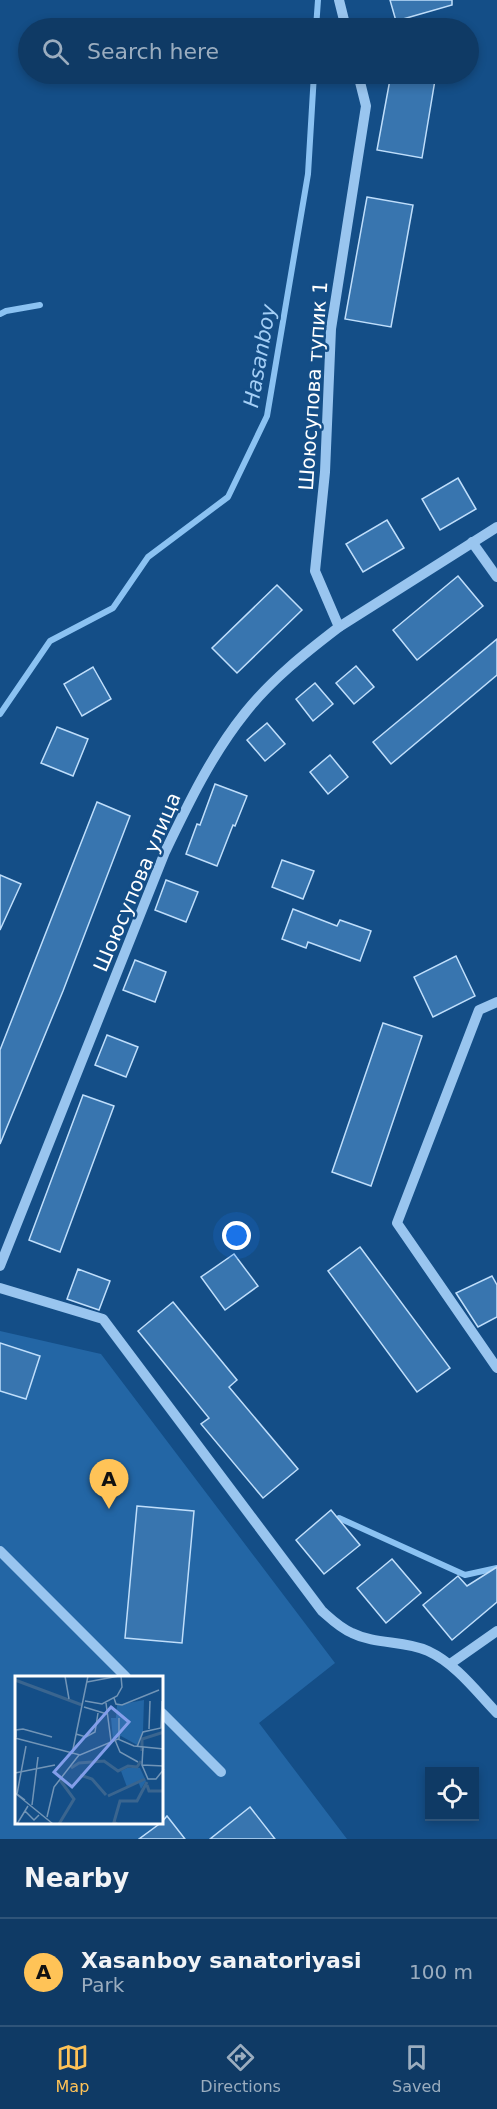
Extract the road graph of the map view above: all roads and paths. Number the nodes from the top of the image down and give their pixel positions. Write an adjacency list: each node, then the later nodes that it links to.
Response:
1 (339, 0): 2 (street)
2 (344, 18)
3 (360, 84): 7 (street, Шоюсупова тупик 1)
4 (497, 527): 5 (street, Шоюсупова улица)
5 (472, 542): 6 (street); 7 (street, Шоюсупова улица)
6 (497, 577)
7 (339, 627): 9 (street, Шоюсупова улица)
8 (497, 1002): 11 (street)
9 (0, 1266)
10 (0, 1288): 14 (street)
11 (497, 1368)
12 (0, 1551): 15 (street)
13 (497, 1631): 14 (street)
14 (450, 1664): 16 (street)
15 (125, 1676)
16 (497, 1713)
17 (164, 1715): 18 (street)
18 (221, 1772)

